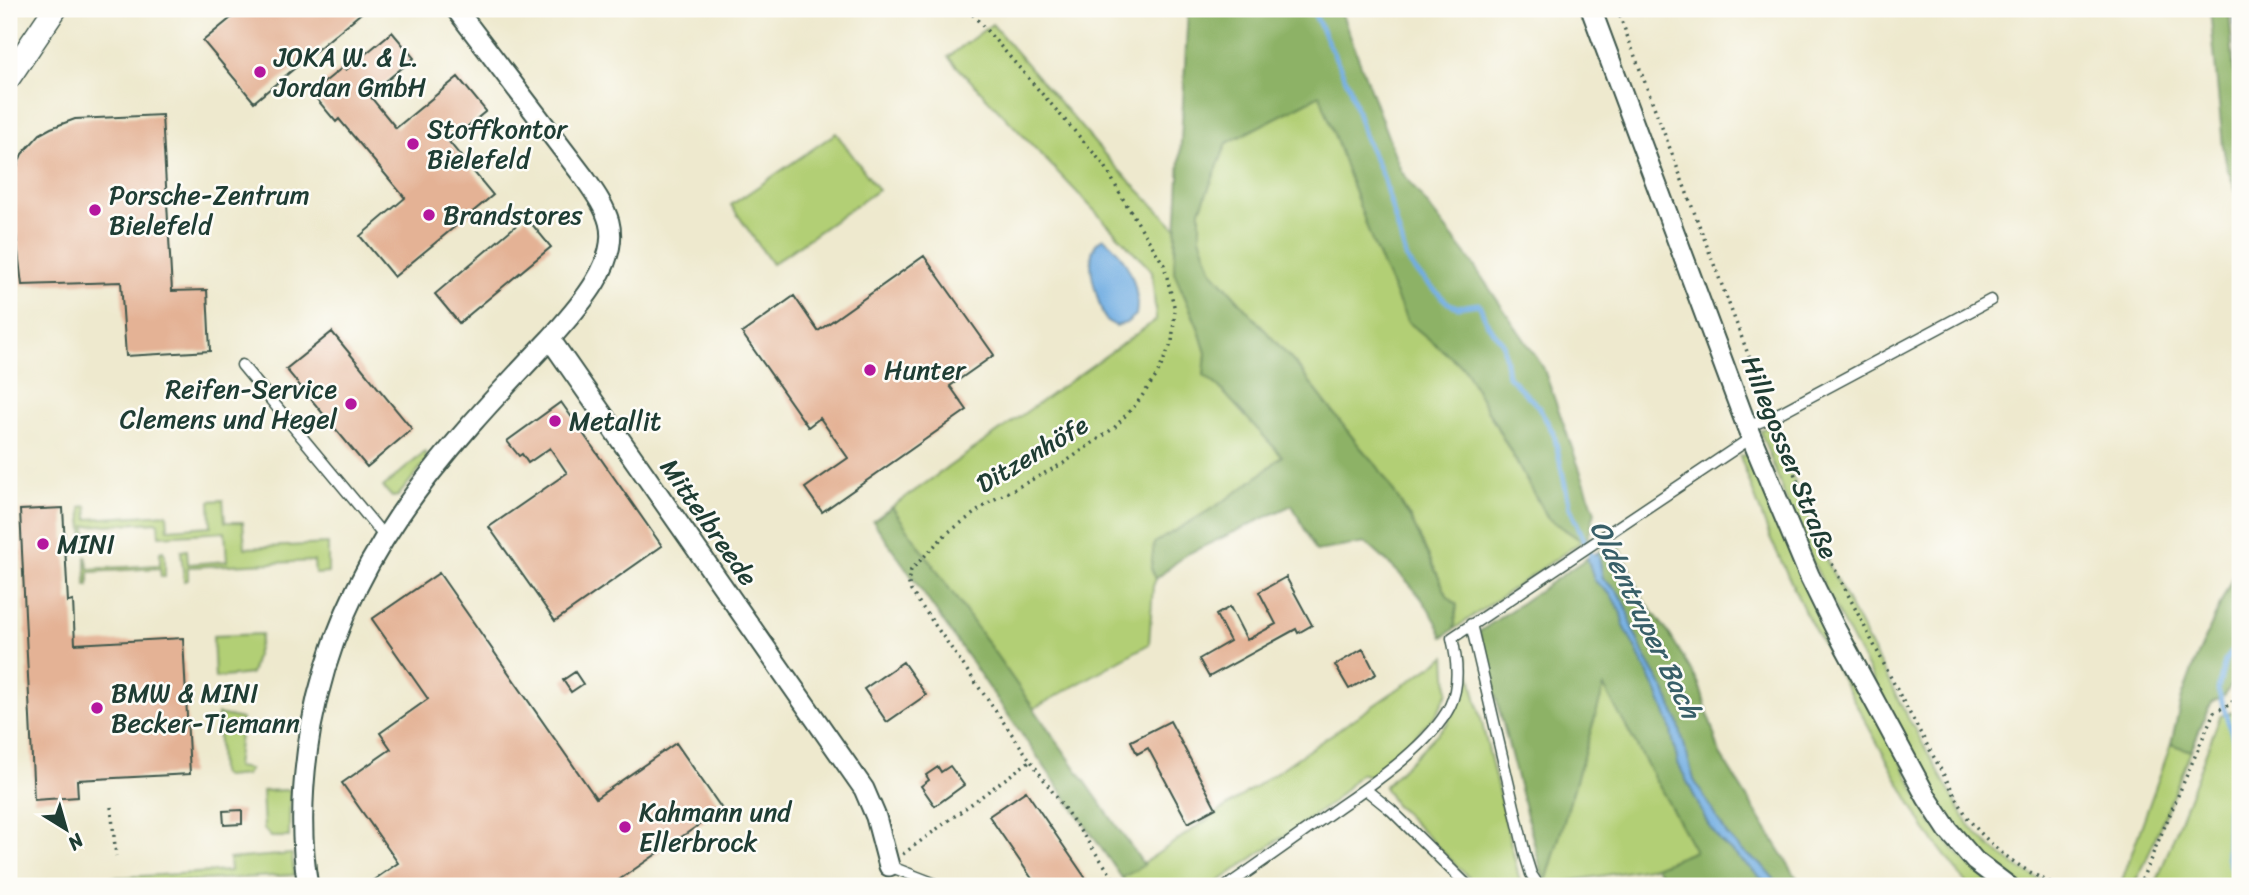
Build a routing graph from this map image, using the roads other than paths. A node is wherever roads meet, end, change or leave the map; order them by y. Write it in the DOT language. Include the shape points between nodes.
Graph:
graph roads {
  1 [pos="55,9"];
  2 [pos="456,9"];
  3 [pos="1591,9"];
  4 [pos="9,77"];
  5 [pos="1991,300"];
  6 [pos="550,339"];
  7 [pos="242,365"];
  8 [pos="1749,432"];
  9 [pos="384,536"];
  10 [pos="1472,624"];
  11 [pos="1365,789"];
  12 [pos="889,866"];
  13 [pos="308,886"];
  14 [pos="935,886"];
  15 [pos="1227,886"];
  16 [pos="1468,886"];
  17 [pos="1539,886"];
  18 [pos="2008,886"];
  1 -- 4 [label="street"];
  2 -- 6 [label="street" via="591,188 610,224 610,247 598,277"];
  3 -- 8 [label="street, Hillegosser Straße"];
  5 -- 8 [label="lane"];
  6 -- 9 [label="street" via="433,469"];
  6 -- 12 [label="street, Mittelbreede" via="864,789"];
  7 -- 9 [label="lane"];
  8 -- 10 [label="lane"];
  8 -- 18 [label="street, Hillegosser Straße" via="1809,575 1927,798 1975,861"];
  9 -- 13 [label="street" via="344,612 317,693 302,818"];
  10 -- 11 [label="lane" via="1452,638 1456,689 1442,720"];
  10 -- 17 [label="lane" via="1526,858"];
  11 -- 15 [label="lane"];
  11 -- 16 [label="lane"];
  12 -- 14 [label="lane"];
}
